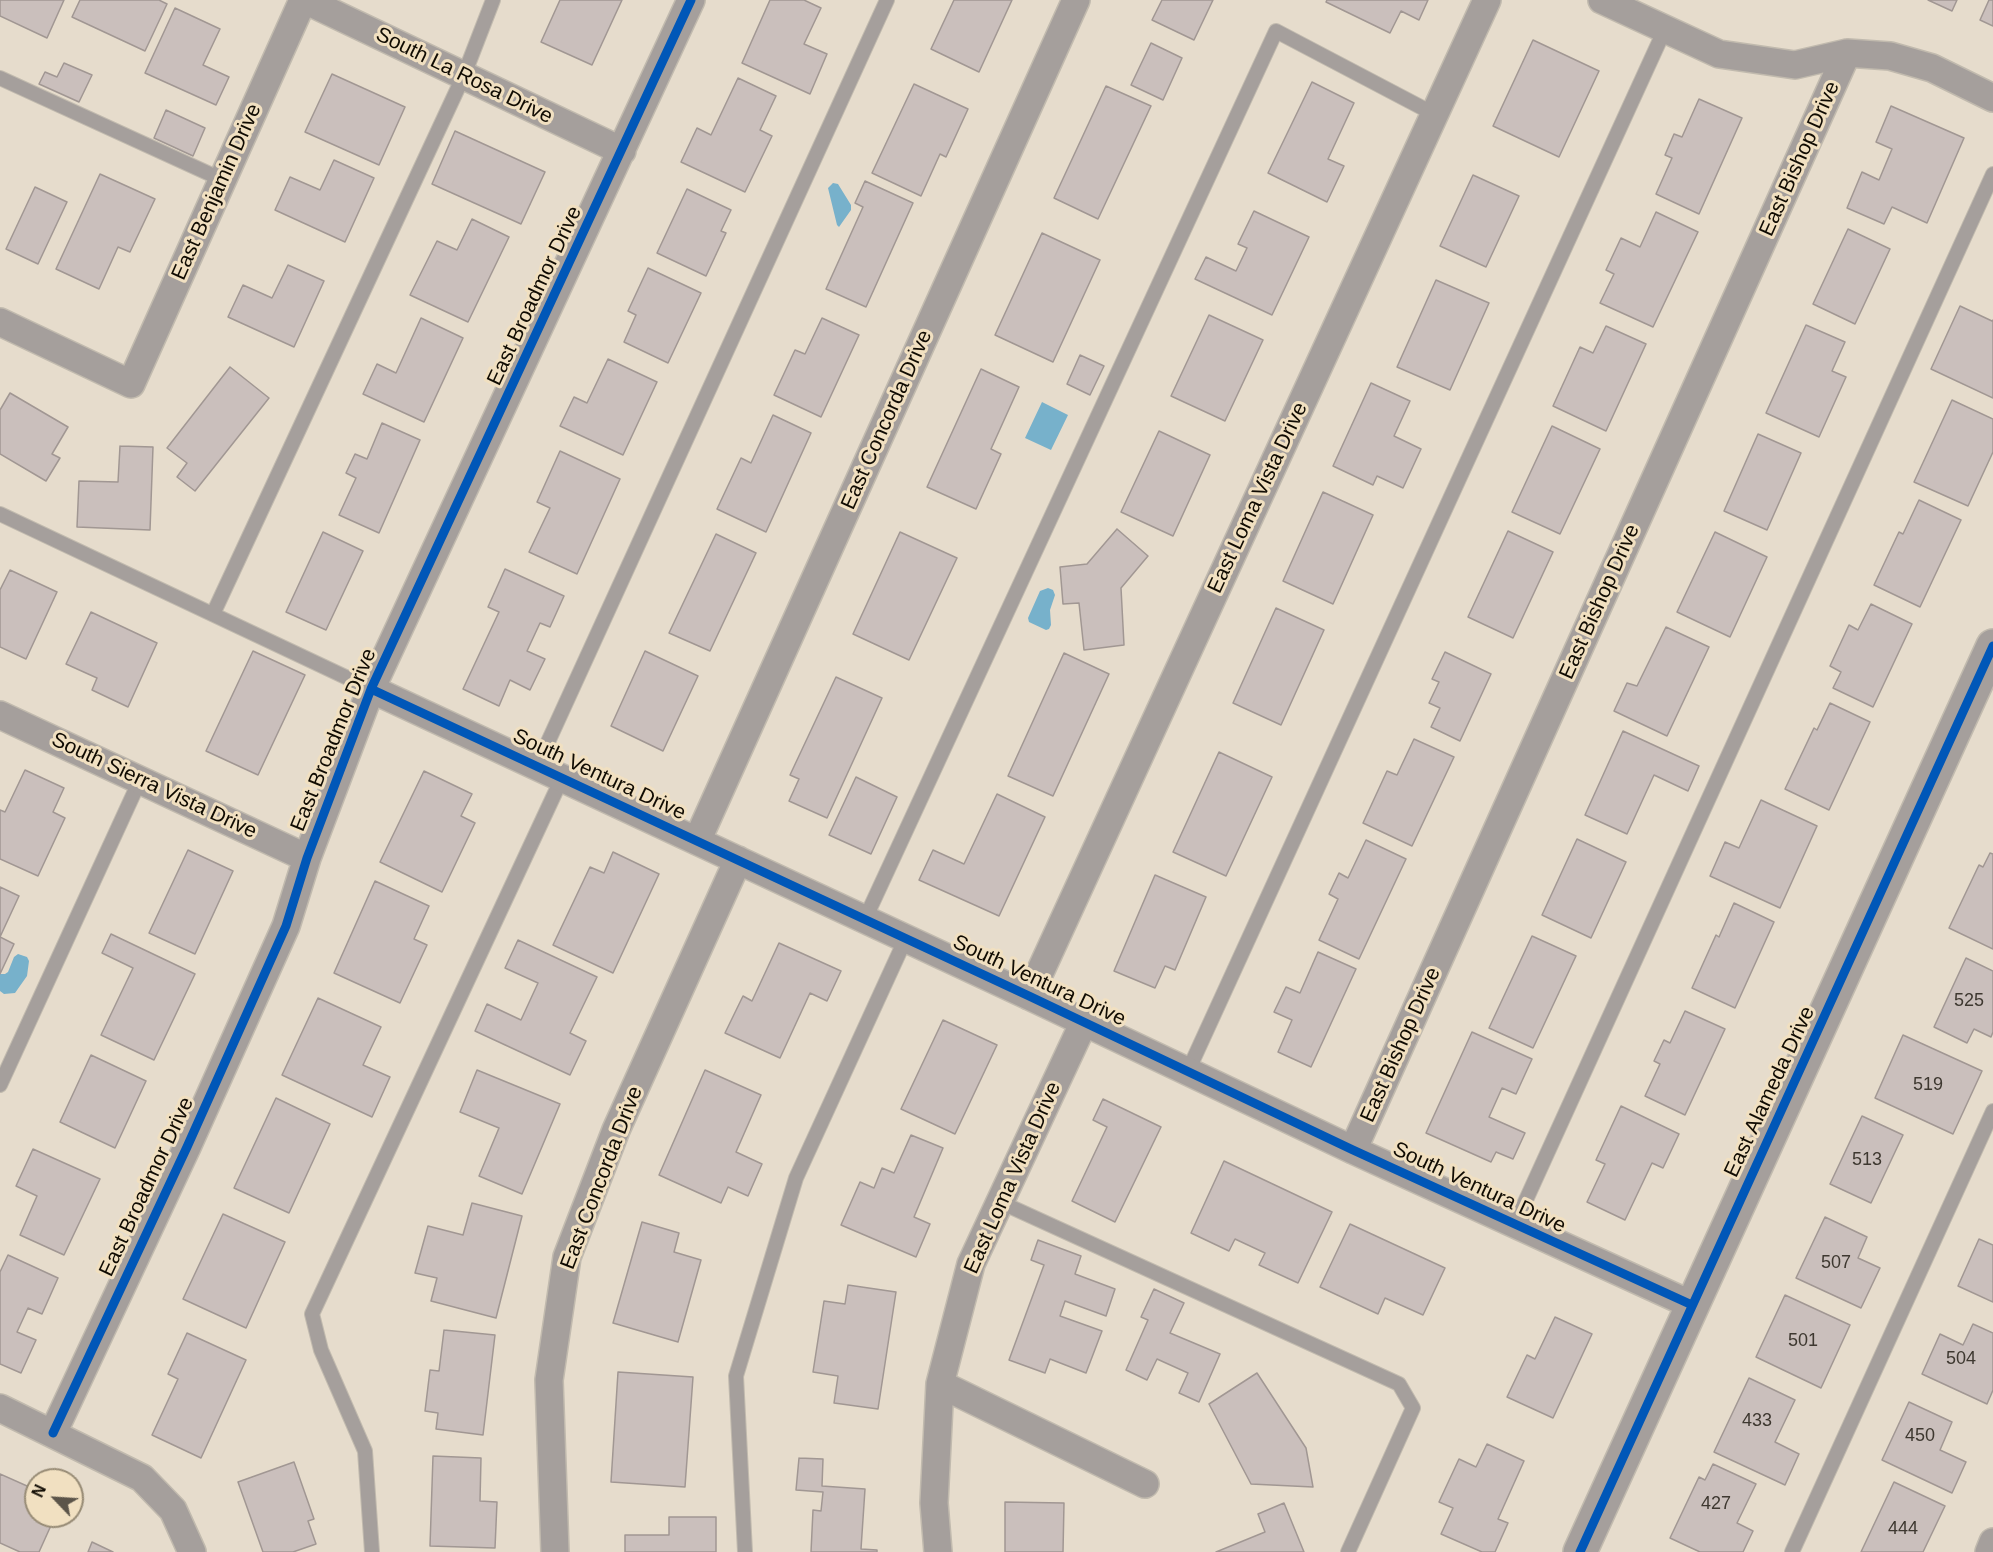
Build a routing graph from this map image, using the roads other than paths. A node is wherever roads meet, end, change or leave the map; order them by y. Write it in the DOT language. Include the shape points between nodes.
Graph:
graph roads {
  1 [pos="304,0"];
  2 [pos="493,0"];
  3 [pos="691,0"];
  4 [pos="887,0"];
  5 [pos="1076,0"];
  6 [pos="1486,0"];
  7 [pos="1602,0"];
  8 [pos="1665,29"];
  9 [pos="1847,54"];
  10 [pos="464,75"];
  11 [pos="0,78"];
  12 [pos="1993,98"];
  13 [pos="1434,114"];
  14 [pos="622,151"];
  15 [pos="1993,174"];
  16 [pos="223,180"];
  17 [pos="0,322"];
  18 [pos="0,514"];
  19 [pos="213,614"];
  20 [pos="1993,646"];
  21 [pos="371,689"];
  22 [pos="0,715"];
  23 [pos="537,766"];
  24 [pos="562,778"];
  25 [pos="140,780"];
  26 [pos="697,841"];
  27 [pos="307,858"];
  28 [pos="738,860"];
  29 [pos="865,919"];
  30 [pos="906,938"];
  31 [pos="1029,996"];
  32 [pos="1084,1022"];
  33 [pos="1188,1071"];
  34 [pos="0,1085"];
  35 [pos="1993,1111"];
  36 [pos="1353,1150"];
  37 [pos="1000,1202"];
  38 [pos="1515,1224"];
  39 [pos="1692,1305"];
  40 [pos="940,1384"];
  41 [pos="0,1408"];
  42 [pos="53,1433"];
  43 [pos="1145,1484"];
  44 [pos="1993,1542"];
  45 [pos="192,1552"];
  46 [pos="372,1552"];
  47 [pos="555,1552"];
  48 [pos="745,1552"];
  49 [pos="938,1552"];
  50 [pos="1348,1552"];
  51 [pos="1580,1552"];
  52 [pos="1792,1552"];
  53 [pos="1989,1552"];
  1 -- 10 [label="street, South La Rosa Drive"];
  1 -- 16 [label="street, East Benjamin Drive"];
  2 -- 10 [label="lane"];
  3 -- 14 [label="street, East Broadmor Drive"];
  4 -- 23 [label="lane"];
  5 -- 26 [label="street, East Concorda Drive"];
  6 -- 13 [label="street, East Loma Vista Drive"];
  7 -- 8 [label="street"];
  8 -- 9 [label="street" via="1719,54 1796,65"];
  8 -- 33 [label="lane"];
  9 -- 12 [label="street" via="1890,56 1932,68"];
  9 -- 36 [label="street, East Bishop Drive"];
  10 -- 14 [label="street, South La Rosa Drive"];
  10 -- 19 [label="lane"];
  11 -- 16 [label="lane"];
  13 -- 29 [label="lane" via="1276,31"];
  13 -- 31 [label="street, East Loma Vista Drive"];
  14 -- 21 [label="street, East Broadmor Drive"];
  15 -- 38 [label="lane"];
  16 -- 17 [label="street, East Benjamin Drive" via="131,384"];
  18 -- 19 [label="lane"];
  19 -- 21 [label="lane"];
  20 -- 39 [label="street, East Alameda Drive"];
  21 -- 23 [label="street, South Ventura Drive"];
  21 -- 27 [label="street, East Broadmor Drive"];
  22 -- 25 [label="street, South Sierra Vista Drive"];
  23 -- 24 [label="street, South Ventura Drive"];
  24 -- 26 [label="street, South Ventura Drive"];
  24 -- 46 [label="lane" via="312,1314 321,1350 365,1450"];
  25 -- 27 [label="street, South Sierra Vista Drive"];
  25 -- 34 [label="lane"];
  26 -- 28 [label="street, South Ventura Drive"];
  27 -- 42 [label="street, East Broadmor Drive" via="286,926"];
  28 -- 29 [label="street, South Ventura Drive"];
  28 -- 47 [label="street, East Concorda Drive" via="616,1130 567,1257 549,1380"];
  29 -- 30 [label="street, South Ventura Drive"];
  30 -- 31 [label="street, South Ventura Drive"];
  30 -- 48 [label="lane" via="796,1178 736,1376"];
  31 -- 32 [label="street, South Ventura Drive"];
  32 -- 33 [label="street, South Ventura Drive"];
  32 -- 37 [label="street, East Loma Vista Drive"];
  33 -- 36 [label="street, South Ventura Drive"];
  35 -- 52 [label="lane"];
  36 -- 38 [label="street, South Ventura Drive"];
  37 -- 40 [label="street, East Loma Vista Drive" via="971,1264"];
  37 -- 50 [label="lane" via="1400,1384 1413,1408"];
  38 -- 39 [label="street, South Ventura Drive"];
  39 -- 51 [label="street, East Alameda Drive"];
  40 -- 43 [label="street"];
  40 -- 49 [label="street, East Loma Vista Drive" via="934,1503"];
  41 -- 42 [label="street"];
  42 -- 45 [label="street" via="142,1478 173,1510"];
  44 -- 53 [label="street"];
}
